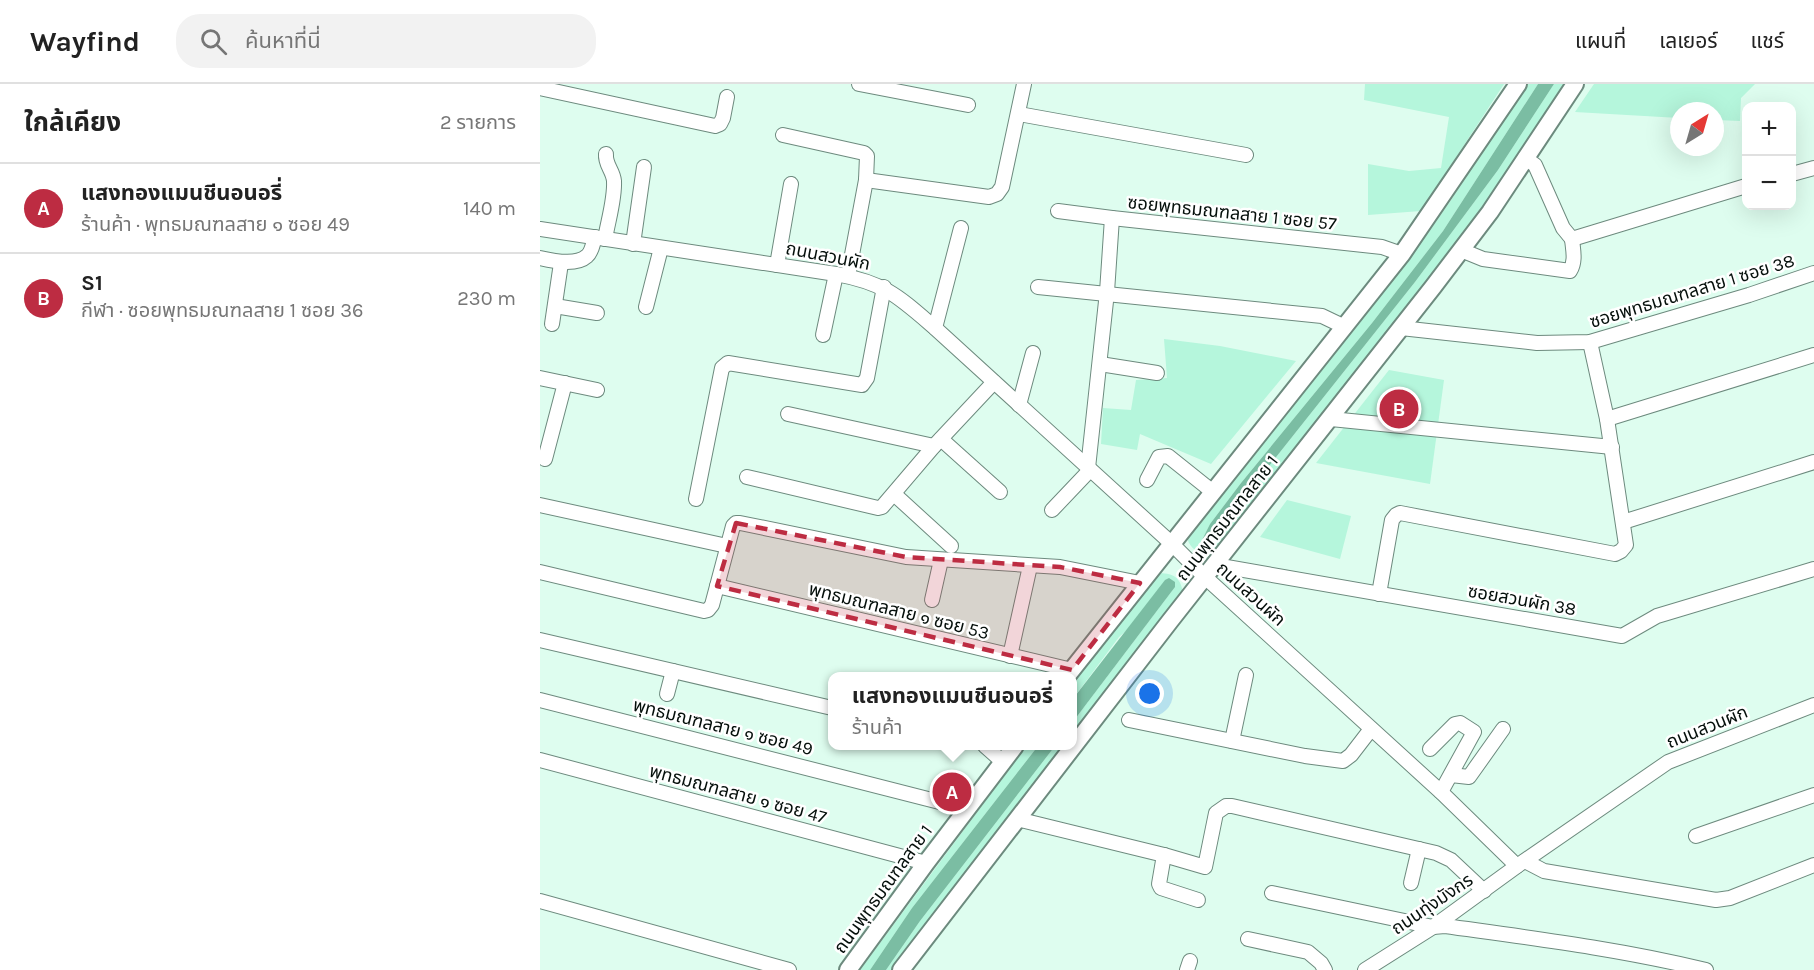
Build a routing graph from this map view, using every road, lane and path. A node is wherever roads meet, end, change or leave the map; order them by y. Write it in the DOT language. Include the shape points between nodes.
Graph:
graph roads {
  1 [pos="1024,84"];
  2 [pos="1518,84"];
  3 [pos="1575,84"];
  4 [pos="869,85"];
  5 [pos="540,88"];
  6 [pos="937,91"];
  7 [pos="727,97"];
  8 [pos="968,105"];
  9 [pos="1018,114"];
  10 [pos="783,135"];
  11 [pos="606,153"];
  12 [pos="1246,155"];
  13 [pos="1525,158"];
  14 [pos="644,166"];
  15 [pos="1814,168"];
  16 [pos="1796,173"];
  17 [pos="866,180"];
  18 [pos="791,184"];
  19 [pos="1742,187"];
  20 [pos="1058,211"];
  21 [pos="1112,218"];
  22 [pos="961,228"];
  23 [pos="540,230"];
  24 [pos="600,238"];
  25 [pos="1572,239"];
  26 [pos="633,244"];
  27 [pos="661,248"];
  28 [pos="1461,250"];
  29 [pos="1402,254"];
  30 [pos="540,258"];
  31 [pos="561,263"];
  32 [pos="777,265"];
  33 [pos="1814,273"];
  34 [pos="842,275"];
  35 [pos="884,287"];
  36 [pos="1038,287"];
  37 [pos="1107,292"];
  38 [pos="555,306"];
  39 [pos="646,307"];
  40 [pos="597,313"];
  41 [pos="552,324"];
  42 [pos="1345,327"];
  43 [pos="935,328"];
  44 [pos="1401,328"];
  45 [pos="823,335"];
  46 [pos="1590,342"];
  47 [pos="1033,353"];
  48 [pos="1814,355"];
  49 [pos="1100,364"];
  50 [pos="1157,373"];
  51 [pos="540,378"];
  52 [pos="994,382"];
  53 [pos="564,383"];
  54 [pos="597,390"];
  55 [pos="1019,405"];
  56 [pos="788,414"];
  57 [pos="1607,418"];
  58 [pos="1330,419"];
  59 [pos="938,442"];
  60 [pos="1611,447"];
  61 [pos="545,459"];
  62 [pos="1814,462"];
  63 [pos="1089,469"];
  64 [pos="747,477"];
  65 [pos="1147,480"];
  66 [pos="1000,492"];
  67 [pos="1213,492"];
  68 [pos="894,494"];
  69 [pos="696,499"];
  70 [pos="540,505"];
  71 [pos="1052,510"];
  72 [pos="1623,522"];
  73 [pos="727,546"];
  74 [pos="951,546"];
  75 [pos="1174,546"];
  76 [pos="941,560"];
  77 [pos="1029,566"];
  78 [pos="1814,569"];
  79 [pos="1206,571"];
  80 [pos="540,572"];
  81 [pos="1140,583"];
  82 [pos="717,586"];
  83 [pos="1379,594"];
  84 [pos="932,600"];
  85 [pos="540,640"];
  86 [pos="1010,656"];
  87 [pos="673,671"];
  88 [pos="1066,672"];
  89 [pos="1070,672"];
  90 [pos="1246,675"];
  91 [pos="667,694"];
  92 [pos="540,700"];
  93 [pos="1814,705"];
  94 [pos="828,707"];
  95 [pos="1129,720"];
  96 [pos="1371,729"];
  97 [pos="1503,729"];
  98 [pos="1077,740"];
  99 [pos="1232,741"];
  100 [pos="1430,748"];
  101 [pos="990,750"];
  102 [pos="1012,750"];
  103 [pos="1070,750"];
  104 [pos="540,760"];
  105 [pos="1003,762"];
  106 [pos="1451,775"];
  107 [pos="1441,792"];
  108 [pos="1814,795"];
  109 [pos="967,809"];
  110 [pos="1017,819"];
  111 [pos="1696,836"];
  112 [pos="1419,849"];
  113 [pos="1164,855"];
  114 [pos="926,863"];
  115 [pos="1521,863"];
  116 [pos="1814,866"];
  117 [pos="1411,883"];
  118 [pos="1484,891"];
  119 [pos="1272,893"];
  120 [pos="1198,900"];
  121 [pos="540,901"];
  122 [pos="1433,927"];
  123 [pos="1248,939"];
  124 [pos="789,970"];
  125 [pos="848,970"];
  126 [pos="901,970"];
  127 [pos="1325,970"];
  128 [pos="1370,970"];
  129 [pos="1706,970"];
  1 -- 9 [label="street"];
  2 -- 29 [label="main road, ถนนพุทธมณฑลสาย 1"];
  3 -- 13 [label="main road, ถนนพุทธมณฑลสาย 1"];
  4 -- 6 [label="street"];
  5 -- 7 [label="street" via="715,126 723,118"];
  6 -- 8 [label="street"];
  9 -- 12 [label="street"];
  9 -- 17 [label="street" via="1002,188 997,194"];
  10 -- 17 [label="street" via="864,153 868,161"];
  11 -- 24 [label="street" via="614,183"];
  13 -- 25 [label="street" via="1535,165 1563,228"];
  13 -- 28 [label="main road, ถนนพุทธมณฑลสาย 1"];
  14 -- 26 [label="street"];
  15 -- 16 [label="street"];
  17 -- 34 [label="street"];
  18 -- 32 [label="street"];
  19 -- 25 [label="street"];
  20 -- 21 [label="street, ซอยพุทธมณฑลสาย 1 ซอย 57"];
  21 -- 29 [label="street, ซอยพุทธมณฑลสาย 1 ซอย 57" via="1382,247"];
  21 -- 37 [label="street"];
  22 -- 43 [label="street"];
  23 -- 24 [label="street, ถนนสวนผัก"];
  24 -- 26 [label="street, ถนนสวนผัก"];
  24 -- 31 [label="street" via="586,257"];
  25 -- 28 [label="street" via="1574,256 1570,271 1483,259"];
  26 -- 27 [label="street, ถนนสวนผัก"];
  27 -- 32 [label="street, ถนนสวนผัก"];
  27 -- 39 [label="street"];
  28 -- 44 [label="main road, ถนนพุทธมณฑลสาย 1"];
  29 -- 42 [label="main road, ถนนพุทธมณฑลสาย 1"];
  30 -- 31 [label="street"];
  31 -- 38 [label="street"];
  32 -- 34 [label="street, ถนนสวนผัก"];
  33 -- 46 [label="street, ซอยพุทธมณฑลสาย 1 ซอย 38"];
  34 -- 35 [label="street, ถนนสวนผัก"];
  34 -- 45 [label="street"];
  35 -- 43 [label="street, ถนนสวนผัก"];
  35 -- 69 [label="street" via="867,378 862,385 724,364"];
  36 -- 37 [label="street"];
  37 -- 42 [label="street" via="1322,316"];
  37 -- 49 [label="street"];
  38 -- 40 [label="street"];
  38 -- 41 [label="street"];
  42 -- 67 [label="main road, ถนนพุทธมณฑลสาย 1"];
  43 -- 52 [label="street, ถนนสวนผัก"];
  44 -- 46 [label="street, ซอยพุทธมณฑลสาย 1 ซอย 38" via="1537,343"];
  44 -- 58 [label="main road, ถนนพุทธมณฑลสาย 1"];
  46 -- 57 [label="street"];
  47 -- 55 [label="street"];
  48 -- 57 [label="street"];
  49 -- 50 [label="street"];
  49 -- 63 [label="street"];
  51 -- 53 [label="street"];
  52 -- 55 [label="street, ถนนสวนผัก"];
  52 -- 59 [label="street"];
  53 -- 54 [label="street"];
  53 -- 61 [label="street"];
  55 -- 63 [label="street, ถนนสวนผัก"];
  56 -- 59 [label="street"];
  57 -- 60 [label="street"];
  58 -- 60 [label="street"];
  58 -- 79 [label="main road, ถนนพุทธมณฑลสาย 1"];
  59 -- 66 [label="street"];
  59 -- 68 [label="street"];
  60 -- 72 [label="street"];
  62 -- 72 [label="street"];
  63 -- 71 [label="street"];
  63 -- 75 [label="street, ถนนสวนผัก"];
  64 -- 68 [label="street" via="878,508"];
  65 -- 67 [label="street" via="1159,457 1167,456"];
  67 -- 75 [label="main road, ถนนพุทธมณฑลสาย 1"];
  68 -- 74 [label="street"];
  70 -- 73 [label="street"];
  72 -- 83 [label="street" via="1626,545 1615,554 1400,513 1392,520"];
  73 -- 76 [label="street" via="733,526 741,523"];
  73 -- 82 [label="street"];
  75 -- 79 [label="street, ถนนสวนผัก"];
  75 -- 81 [label="main road, ถนนพุทธมณฑลสาย 1"];
  76 -- 77 [label="street"];
  76 -- 84 [label="street"];
  77 -- 81 [label="street" via="1060,567"];
  77 -- 86 [label="street"];
  78 -- 83 [label="street, ซอยสวนผัก 38" via="1657,616 1622,636"];
  79 -- 83 [label="street, ซอยสวนผัก 38"];
  79 -- 96 [label="street, ถนนสวนผัก"];
  79 -- 98 [label="main road, ถนนพุทธมณฑลสาย 1"];
  80 -- 82 [label="street" via="704,611 712,605"];
  81 -- 89 [label="main road, ถนนพุทธมณฑลสาย 1"];
  82 -- 86 [label="street, พุทธมณฑลสาย ๑ ซอย 53"];
  85 -- 87 [label="street"];
  86 -- 88 [label="street, พุทธมณฑลสาย ๑ ซอย 53"];
  87 -- 91 [label="street"];
  87 -- 94 [label="street"];
  90 -- 99 [label="street"];
  92 -- 109 [label="street, พุทธมณฑลสาย ๑ ซอย 49"];
  93 -- 115 [label="street, ถนนสวนผัก" via="1668,762"];
  95 -- 99 [label="street"];
  96 -- 99 [label="street" via="1343,761"];
  96 -- 107 [label="street, ถนนสวนผัก"];
  97 -- 106 [label="street" via="1469,777"];
  100 -- 106 [label="street" via="1455,724 1473,729 1474,735"];
  101 -- 105 [label="street"];
  102 -- 105 [label="main road, ถนนพุทธมณฑลสาย 1"];
  103 -- 110 [label="main road, ถนนพุทธมณฑลสาย 1"];
  104 -- 114 [label="street, พุทธมณฑลสาย ๑ ซอย 47"];
  105 -- 109 [label="main road, ถนนพุทธมณฑลสาย 1"];
  106 -- 107 [label="street"];
  107 -- 115 [label="street, ถนนสวนผัก"];
  108 -- 111 [label="street"];
  109 -- 114 [label="main road, ถนนพุทธมณฑลสาย 1"];
  110 -- 113 [label="street"];
  110 -- 126 [label="main road, ถนนพุทธมณฑลสาย 1"];
  112 -- 113 [label="street" via="1226,806 1216,813 1204,867"];
  112 -- 117 [label="street"];
  112 -- 118 [label="street" via="1445,856"];
  113 -- 120 [label="street" via="1161,888"];
  114 -- 125 [label="main road, ถนนพุทธมณฑลสาย 1"];
  115 -- 116 [label="street" via="1544,871 1716,900"];
  115 -- 118 [label="street, ถนนทุ่งมังกร"];
  118 -- 122 [label="street, ถนนทุ่งมังกร"];
  119 -- 122 [label="street"];
  121 -- 124 [label="street"];
  122 -- 128 [label="street, ถนนทุ่งมังกร"];
  122 -- 129 [label="street" via="1586,946"];
  123 -- 127 [label="street" via="1308,952"];
}
